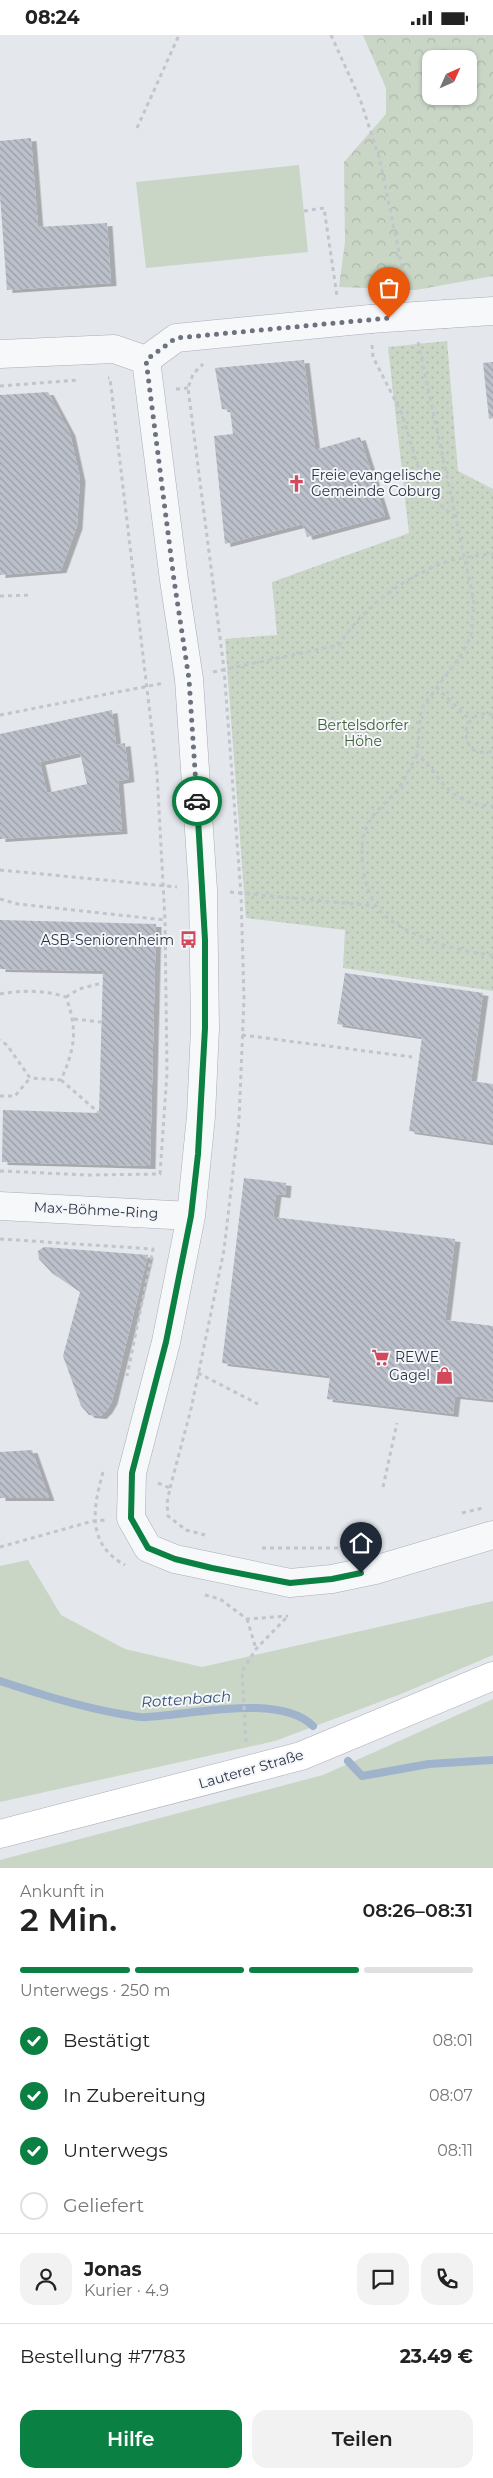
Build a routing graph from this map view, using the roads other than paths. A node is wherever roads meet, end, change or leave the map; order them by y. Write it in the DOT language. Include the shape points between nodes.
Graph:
graph roads {
  1 [pos="493,311"];
  2 [pos="0,354"];
  3 [pos="146,360"];
  4 [pos="0,1206"];
  5 [pos="191,1216"];
  6 [pos="493,1535"];
  7 [pos="493,1676"];
  8 [pos="0,1834"];
  1 -- 3 [label="street, bridge" via="176,338"];
  2 -- 3 [label="street" via="114,349"];
  3 -- 5 [label="street" via="189,679 204,890 205,1028"];
  4 -- 5 [label="street, Max-Böhme-Ring"];
  5 -- 6 [label="street" via="166,1342 132,1473 131,1518 148,1548 175,1559 290,1583 375,1570"];
  7 -- 8 [label="street, Lauterer Straße" via="300,1756"];
}
